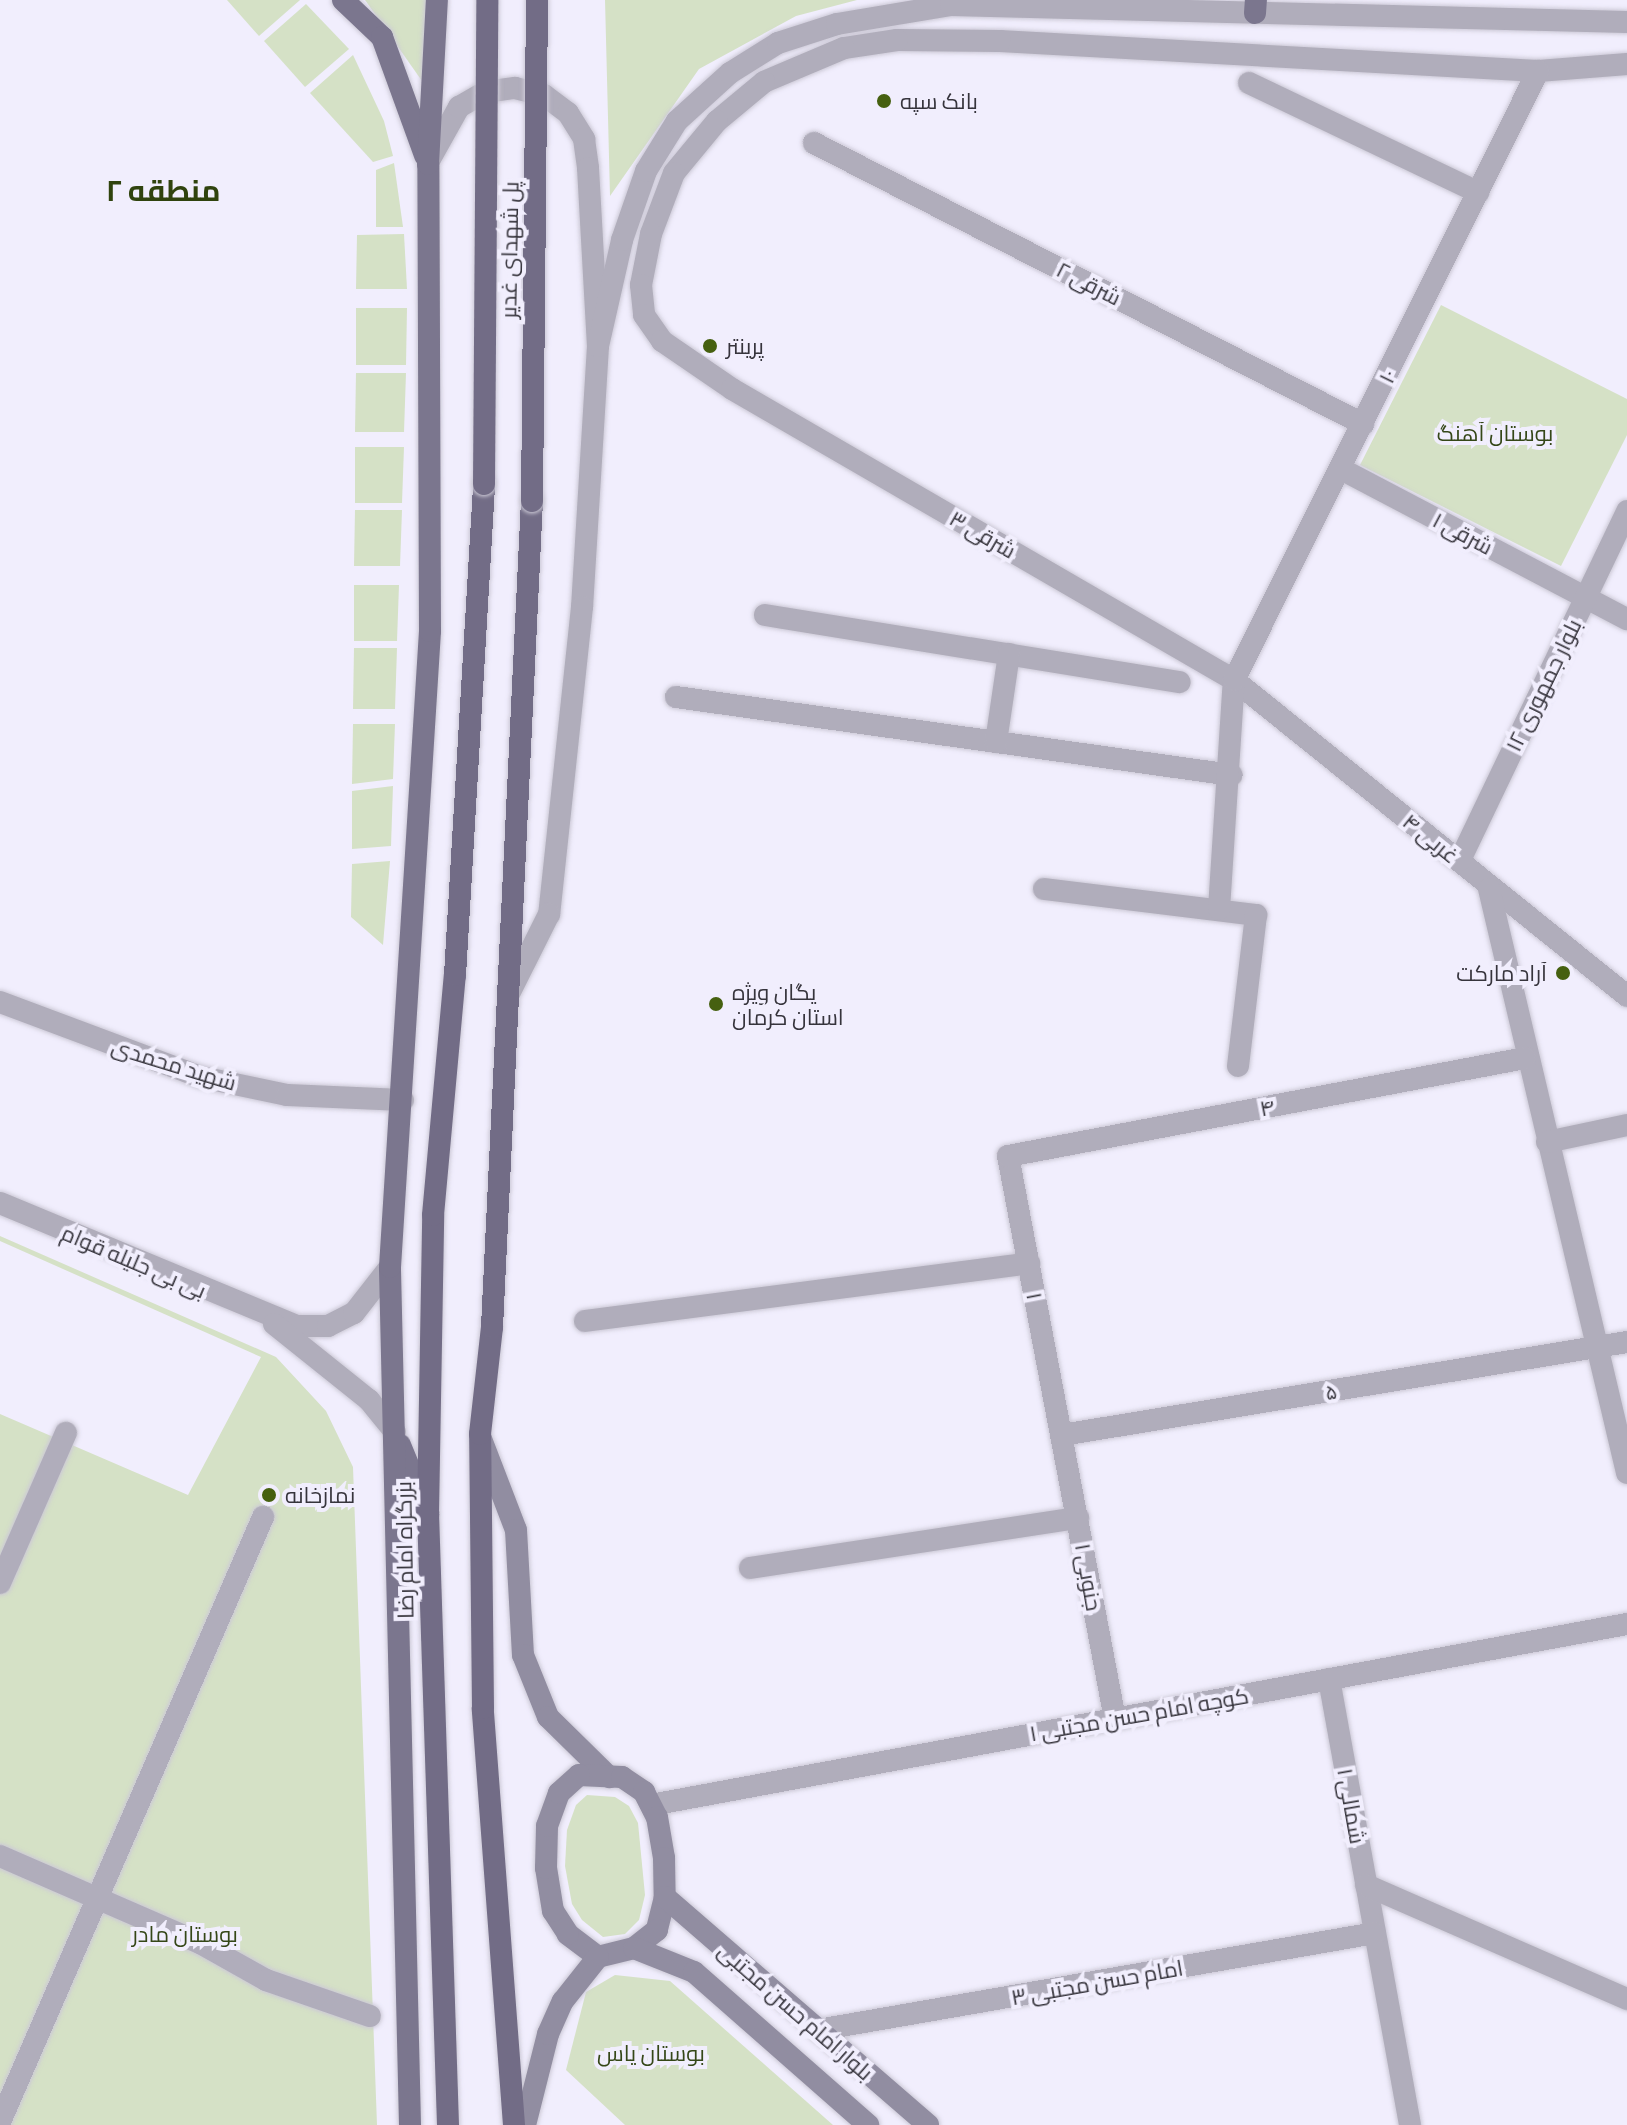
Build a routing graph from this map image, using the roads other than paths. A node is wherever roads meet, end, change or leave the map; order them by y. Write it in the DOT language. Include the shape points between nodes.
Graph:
graph roads {
  1 [pos="343,0"];
  2 [pos="437,0"];
  3 [pos="487,0"];
  4 [pos="537,0"];
  5 [pos="1256,6"];
  6 [pos="1627,22"];
  7 [pos="1627,64"];
  8 [pos="1538,71"];
  9 [pos="1249,83"];
  10 [pos="814,143"];
  11 [pos="428,164"];
  12 [pos="1478,192"];
  13 [pos="598,346"];
  14 [pos="1363,424"];
  15 [pos="1341,469"];
  16 [pos="1627,511"];
  17 [pos="1585,598"];
  18 [pos="765,615"];
  19 [pos="1627,619"];
  20 [pos="1009,654"];
  21 [pos="1234,680"];
  22 [pos="1180,682"];
  23 [pos="676,697"];
  24 [pos="996,742"];
  25 [pos="1232,775"];
  26 [pos="1460,860"];
  27 [pos="1044,889"];
  28 [pos="1489,889"];
  29 [pos="1219,909"];
  30 [pos="455,975"];
  31 [pos="510,992"];
  32 [pos="1627,996"];
  33 [pos="0,1002"];
  34 [pos="1525,1058"];
  35 [pos="1238,1066"];
  36 [pos="403,1100"];
  37 [pos="1627,1125"];
  38 [pos="1547,1142"];
  39 [pos="1008,1156"];
  40 [pos="0,1203"];
  41 [pos="1029,1263"];
  42 [pos="390,1267"];
  43 [pos="267,1318"];
  44 [pos="585,1321"];
  45 [pos="1627,1342"];
  46 [pos="1601,1347"];
  47 [pos="395,1432"];
  48 [pos="66,1433"];
  49 [pos="480,1434"];
  50 [pos="1062,1435"];
  51 [pos="1627,1473"];
  52 [pos="428,1514"];
  53 [pos="263,1517"];
  54 [pos="1078,1518"];
  55 [pos="750,1568"];
  56 [pos="0,1583"];
  57 [pos="1627,1624"];
  58 [pos="1329,1679"];
  59 [pos="1115,1719"];
  60 [pos="609,1777"];
  61 [pos="651,1805"];
  62 [pos="0,1856"];
  63 [pos="1366,1885"];
  64 [pos="95,1897"];
  65 [pos="665,1897"];
  66 [pos="1375,1933"];
  67 [pos="716,1942"];
  68 [pos="634,1948"];
  69 [pos="598,1957"];
  70 [pos="694,1972"];
  71 [pos="1627,1999"];
  72 [pos="370,2016"];
  73 [pos="818,2030"];
  74 [pos="0,2122"];
  75 [pos="410,2125"];
  76 [pos="448,2125"];
  77 [pos="514,2125"];
  78 [pos="525,2125"];
  79 [pos="868,2125"];
  80 [pos="928,2125"];
  81 [pos="1410,2125"];
  1 -- 11 [label="main road" via="382,37"];
  2 -- 11 [label="main road"];
  3 -- 30 [label="highway, پل شهدای غدیر, bridge" via="484,484"];
  4 -- 31 [label="highway, پل شهدای غدیر, bridge" via="532,501"];
  5 -- 6 [label="street"];
  5 -- 13 [label="street" via="951,5 837,24 778,43 730,73 677,121 646,171 622,240"];
  7 -- 8 [label="street, ۳ شرقی"];
  8 -- 12 [label="street, ۱۰"];
  8 -- 21 [label="street, ۳ شرقی" via="897,40 844,48 764,82 717,121 674,173 651,234 641,285 644,315 662,341 732,389"];
  9 -- 12 [label="street"];
  10 -- 14 [label="street, ۲ شرقی"];
  11 -- 13 [label="street" via="459,107 485,92 529,91 568,113 584,139 588,168"];
  11 -- 36 [label="main road" via="430,631"];
  12 -- 14 [label="street, ۱۰"];
  13 -- 31 [label="street" via="582,607 549,914"];
  14 -- 15 [label="street, ۱۰"];
  15 -- 17 [label="street, شرقی ۱"];
  15 -- 21 [label="street, ۱۰"];
  16 -- 17 [label="street, بلوار جمهوری ۱۲"];
  17 -- 19 [label="street, شرقی ۱"];
  17 -- 26 [label="street, بلوار جمهوری ۱۲"];
  18 -- 20 [label="street"];
  20 -- 22 [label="street"];
  20 -- 24 [label="street"];
  21 -- 25 [label="street"];
  21 -- 26 [label="street, ۴ غربی"];
  23 -- 24 [label="street"];
  24 -- 25 [label="street"];
  25 -- 29 [label="street"];
  26 -- 28 [label="street, ۴ غربی"];
  27 -- 29 [label="street"];
  28 -- 32 [label="street, ۴ غربی"];
  28 -- 34 [label="street"];
  29 -- 35 [label="street" via="1256,915"];
  30 -- 52 [label="highway, بزرگراه امام رضا" via="433,1215"];
  31 -- 49 [label="highway" via="492,1327"];
  33 -- 36 [label="street, شهید محمدی" via="201,1077 287,1095"];
  34 -- 38 [label="street"];
  34 -- 39 [label="street, ۴"];
  36 -- 42 [label="main road"];
  37 -- 38 [label="street"];
  38 -- 46 [label="street"];
  39 -- 41 [label="street, ۱‍"];
  40 -- 43 [label="street, بی بی جلیله قوام"];
  41 -- 44 [label="street"];
  41 -- 50 [label="street, ۱‍"];
  42 -- 43 [label="street" via="354,1313 328,1326 297,1326"];
  42 -- 47 [label="main road"];
  43 -- 47 [label="street" via="369,1400"];
  45 -- 46 [label="street, ۵"];
  46 -- 50 [label="street, ۵"];
  46 -- 51 [label="street"];
  47 -- 52 [label="main road"];
  47 -- 75 [label="main road"];
  48 -- 56 [label="street"];
  49 -- 60 [label="main road" via="516,1530 523,1655 548,1717"];
  49 -- 77 [label="highway" via="483,1708"];
  50 -- 54 [label="street, ۱ جنوبی"];
  52 -- 76 [label="highway, بزرگراه امام رضا"];
  53 -- 64 [label="street"];
  54 -- 55 [label="street"];
  54 -- 59 [label="street, ۱ جنوبی"];
  57 -- 58 [label="street, کوچه امام حسن مجتبی ۱"];
  58 -- 59 [label="street, کوچه امام حسن مجتبی ۱"];
  58 -- 63 [label="street, ۱ شمالی"];
  59 -- 61 [label="street, کوچه امام حسن مجتبی ۱"];
  60 -- 61 [label="main road" via="622,1777 644,1792"];
  60 -- 69 [label="main road" via="579,1775 559,1793 547,1826 553,1911 568,1934"];
  61 -- 65 [label="main road" via="664,1858"];
  62 -- 64 [label="street"];
  63 -- 66 [label="street, ۱ شمالی"];
  63 -- 71 [label="street"];
  64 -- 72 [label="street" via="200,1943 266,1980"];
  64 -- 74 [label="street"];
  65 -- 67 [label="main road, بلوار امام حسن مجتبی"];
  65 -- 68 [label="main road" via="657,1930"];
  66 -- 73 [label="street, امام حسن مجتبی ۳"];
  66 -- 81 [label="street, ۱ شمالی"];
  67 -- 70 [label="main road" via="685,1927 670,1932 670,1952"];
  67 -- 73 [label="main road, بلوار امام حسن مجتبی"];
  68 -- 69 [label="main road"];
  68 -- 70 [label="main road, بلوار امام حسن مجتبی"];
  69 -- 78 [label="main road" via="563,2001 548,2034"];
  70 -- 79 [label="main road, بلوار امام حسن مجتبی"];
  73 -- 80 [label="main road, بلوار امام حسن مجتبی"];
}
